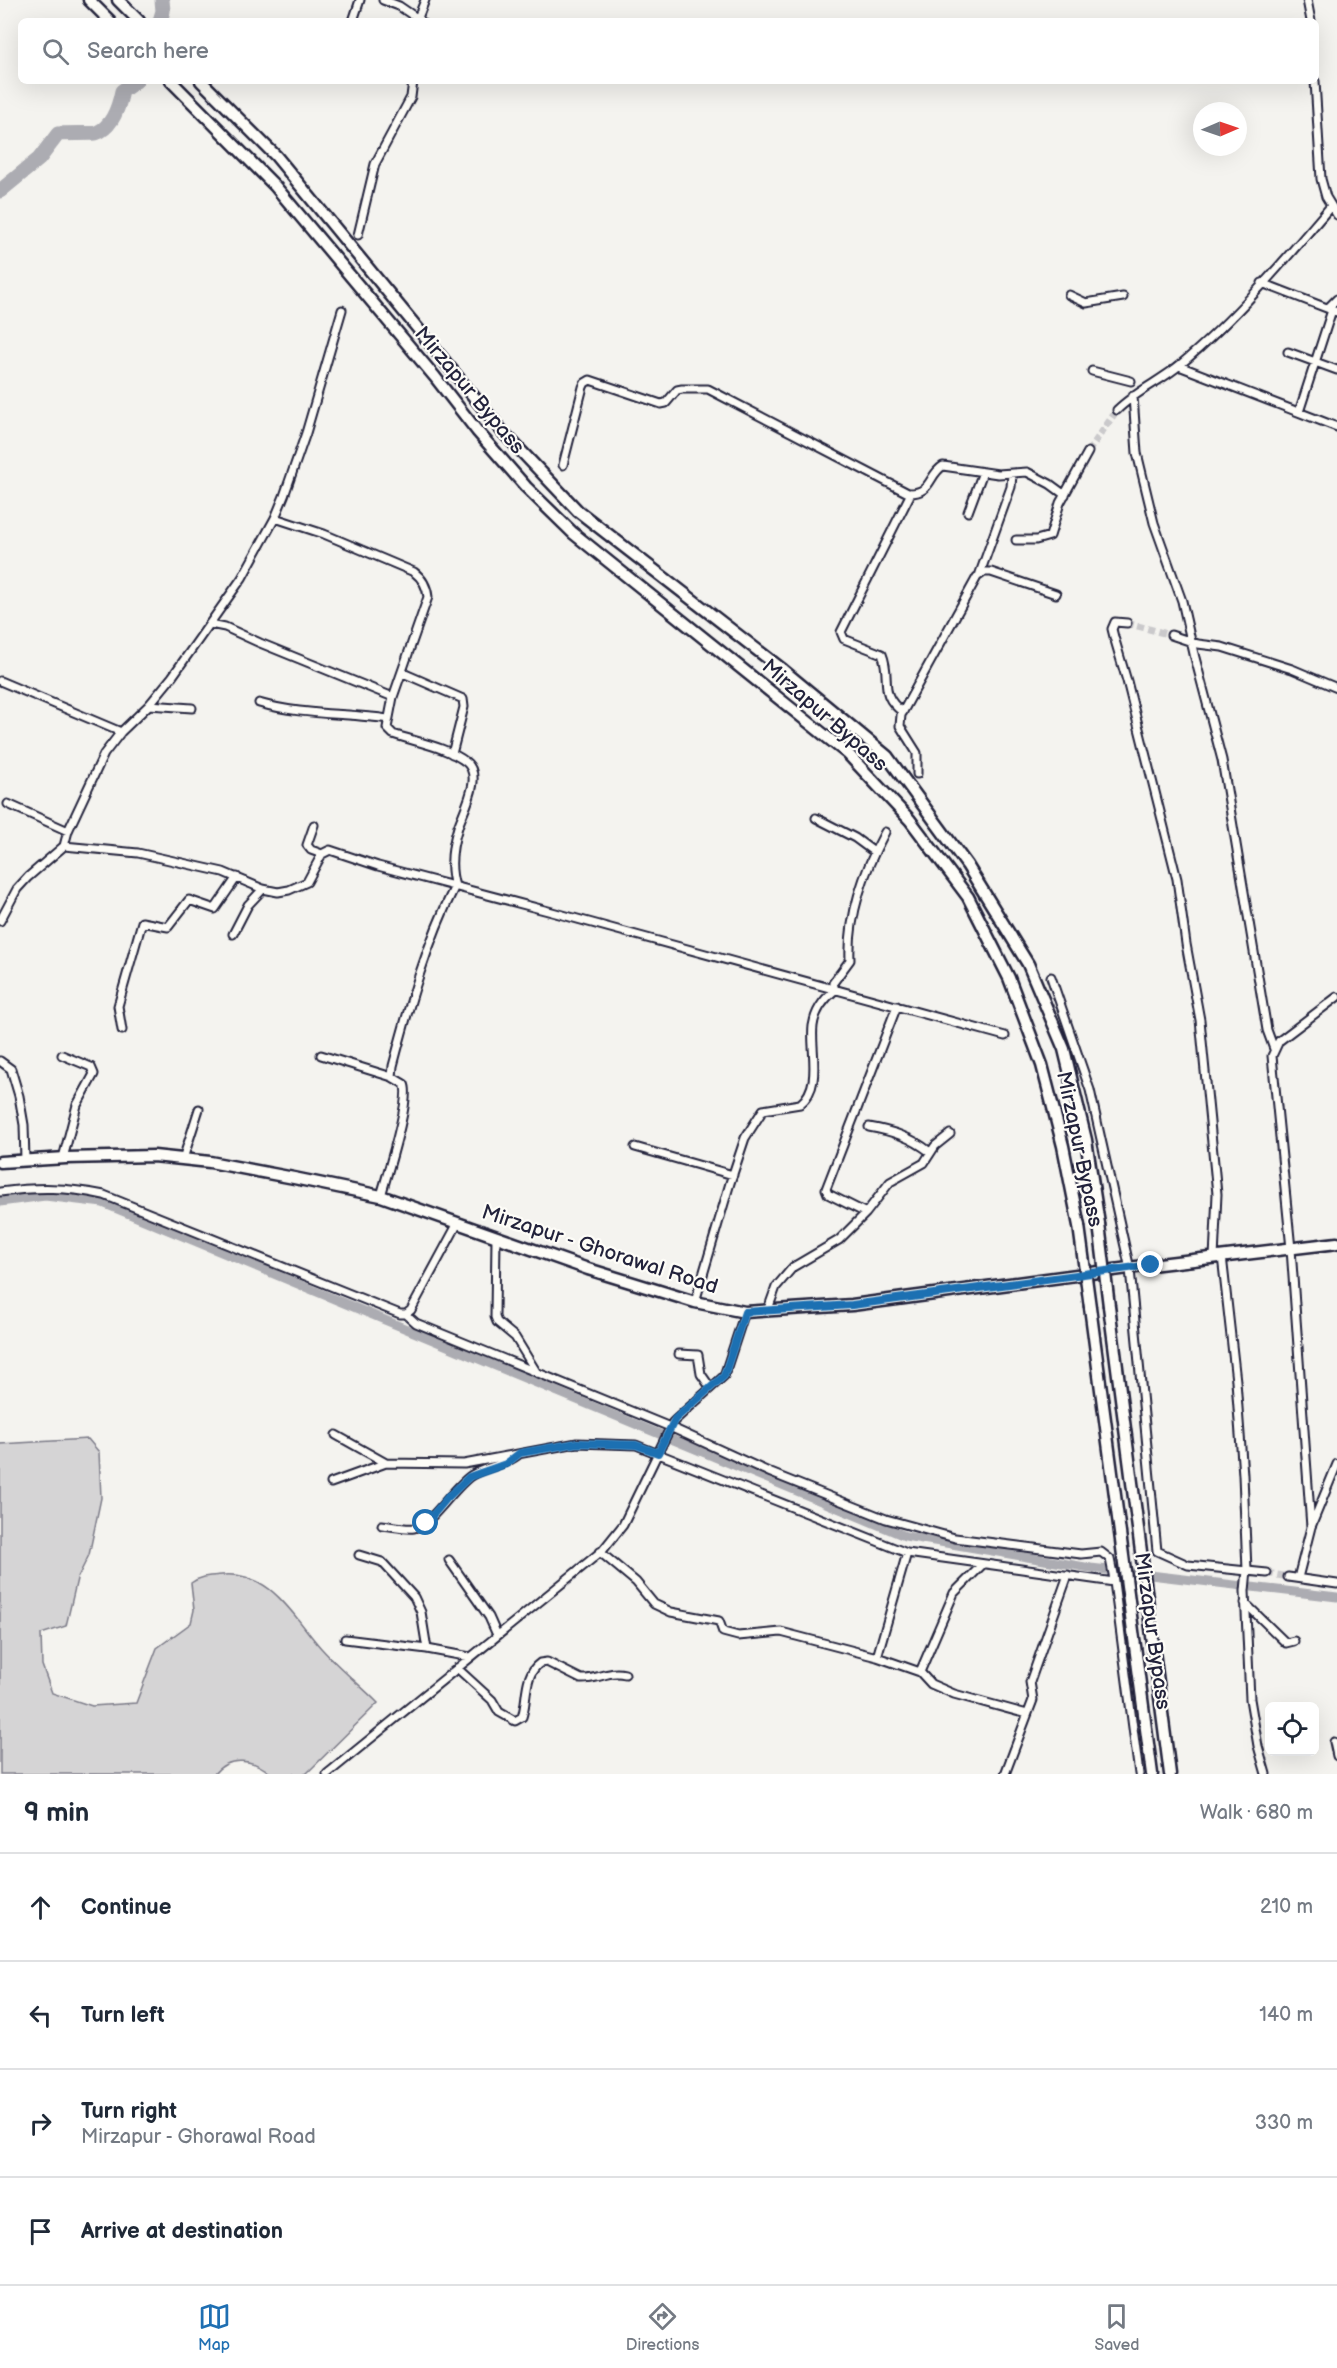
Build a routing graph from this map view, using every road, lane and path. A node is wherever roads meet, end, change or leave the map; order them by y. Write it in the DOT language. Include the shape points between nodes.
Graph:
graph roads {
  1 [pos="89,0"];
  2 [pos="118,0"];
  3 [pos="360,0"];
  4 [pos="383,0"];
  5 [pos="425,0"];
  6 [pos="1307,0"];
  7 [pos="107,18"];
  8 [pos="137,18"];
  9 [pos="354,18"];
  10 [pos="418,18"];
  11 [pos="420,18"];
  12 [pos="1310,18"];
  13 [pos="174,84"];
  14 [pos="204,84"];
  15 [pos="413,84"];
  16 [pos="1316,84"];
  17 [pos="1331,206"];
  18 [pos="1337,215"];
  19 [pos="358,235"];
  20 [pos="1262,283"];
  21 [pos="1069,295"];
  22 [pos="1123,297"];
  23 [pos="1337,299"];
  24 [pos="342,310"];
  25 [pos="1332,310"];
  26 [pos="1288,352"];
  27 [pos="1316,361"];
  28 [pos="1179,366"];
  29 [pos="1337,370"];
  30 [pos="1092,371"];
  31 [pos="1131,381"];
  32 [pos="1132,396"];
  33 [pos="1117,410"];
  34 [pos="1299,412"];
  35 [pos="1337,427"];
  36 [pos="1088,452"];
  37 [pos="563,465"];
  38 [pos="983,472"];
  39 [pos="1012,474"];
  40 [pos="911,493"];
  41 [pos="1065,495"];
  42 [pos="968,512"];
  43 [pos="275,518"];
  44 [pos="1016,540"];
  45 [pos="980,573"];
  46 [pos="1056,594"];
  47 [pos="1127,623"];
  48 [pos="210,624"];
  49 [pos="1171,635"];
  50 [pos="1191,641"];
  51 [pos="403,673"];
  52 [pos="0,681"];
  53 [pos="1337,688"];
  54 [pos="393,697"];
  55 [pos="259,703"];
  56 [pos="150,705"];
  57 [pos="192,708"];
  58 [pos="903,712"];
  59 [pos="388,719"];
  60 [pos="121,732"];
  61 [pos="452,754"];
  62 [pos="918,774"];
  63 [pos="8,804"];
  64 [pos="816,818"];
  65 [pos="314,825"];
  66 [pos="68,831"];
  67 [pos="885,832"];
  68 [pos="64,846"];
  69 [pos="874,852"];
  70 [pos="322,854"];
  71 [pos="237,877"];
  72 [pos="455,886"];
  73 [pos="263,889"];
  74 [pos="0,921"];
  75 [pos="233,934"];
  76 [pos="1051,978"];
  77 [pos="835,990"];
  78 [pos="1337,997"];
  79 [pos="897,1006"];
  80 [pos="122,1030"];
  81 [pos="1005,1036"];
  82 [pos="1274,1049"];
  83 [pos="62,1055"];
  84 [pos="321,1055"];
  85 [pos="0,1061"];
  86 [pos="392,1077"];
  87 [pos="199,1109"];
  88 [pos="869,1126"];
  89 [pos="950,1134"];
  90 [pos="635,1147"];
  91 [pos="930,1152"];
  92 [pos="63,1158"];
  93 [pos="183,1159"];
  94 [pos="25,1160"];
  95 [pos="0,1162"];
  96 [pos="733,1174"];
  97 [pos="0,1192"];
  98 [pos="381,1196"];
  99 [pos="866,1213"];
  100 [pos="458,1223"];
  101 [pos="496,1237"];
  102 [pos="1337,1243"];
  103 [pos="1291,1249"];
  104 [pos="1218,1257"];
  105 [pos="1130,1269"];
  106 [pos="695,1302"];
  107 [pos="745,1312"];
  108 [pos="767,1312"];
  109 [pos="406,1314"];
  110 [pos="679,1354"];
  111 [pos="537,1374"];
  112 [pos="710,1387"];
  113 [pos="669,1430"];
  114 [pos="336,1435"];
  115 [pos="520,1453"];
  116 [pos="658,1453"];
  117 [pos="386,1463"];
  118 [pos="1336,1469"];
  119 [pos="331,1483"];
  120 [pos="382,1525"];
  121 [pos="1311,1527"];
  122 [pos="600,1552"];
  123 [pos="907,1553"];
  124 [pos="359,1555"];
  125 [pos="449,1560"];
  126 [pos="982,1565"];
  127 [pos="1247,1570"];
  128 [pos="1267,1573"];
  129 [pos="1068,1575"];
  130 [pos="1113,1578"];
  131 [pos="1288,1578"];
  132 [pos="1298,1578"];
  133 [pos="1337,1584"];
  134 [pos="1245,1603"];
  135 [pos="497,1635"];
  136 [pos="345,1639"];
  137 [pos="1294,1641"];
  138 [pos="427,1649"];
  139 [pos="470,1657"];
  140 [pos="878,1657"];
  141 [pos="457,1668"];
  142 [pos="920,1672"];
  143 [pos="625,1674"];
  144 [pos="1027,1714"];
  145 [pos="1334,1742"];
  146 [pos="1337,1756"];
  147 [pos="327,1774"];
  148 [pos="1005,1774"];
  149 [pos="1139,1774"];
  150 [pos="1152,1774"];
  151 [pos="1170,1774"];
  152 [pos="1266,1774"];
  1 -- 7 [label="main road"];
  2 -- 8 [label="main road"];
  3 -- 9 [label="street"];
  4 -- 10 [label="street"];
  5 -- 11 [label="street"];
  6 -- 12 [label="street"];
  13 -- 150 [label="main road, Mirzapur Bypass, bridge" via="275,186 534,495 573,533 848,754 910,820 968,897 1009,978 1042,1065 1063,1146 1079,1226"];
  14 -- 151 [label="main road, Mirzapur Bypass, bridge" via="276,156 502,431 578,512 783,670 887,756 967,865 1028,964 1064,1049 1086,1140"];
  15 -- 19 [label="street" via="411,97 375,164"];
  16 -- 17 [label="street" via="1321,179"];
  17 -- 18 [label="street"];
  17 -- 20 [label="street"];
  20 -- 25 [label="street"];
  20 -- 28 [label="street" via="1220,330"];
  21 -- 22 [label="street" via="1086,303"];
  23 -- 25 [label="street"];
  24 -- 43 [label="street" via="306,433"];
  25 -- 27 [label="street"];
  26 -- 27 [label="street"];
  27 -- 29 [label="street"];
  27 -- 34 [label="street"];
  28 -- 32 [label="street"];
  28 -- 34 [label="street"];
  30 -- 31 [label="street"];
  32 -- 33 [label="street"];
  32 -- 50 [label="street" via="1140,465"];
  34 -- 35 [label="street"];
  36 -- 41 [label="street"];
  37 -- 40 [label="street" via="587,381 603,382 661,404 682,389 708,388"];
  38 -- 39 [label="street"];
  38 -- 40 [label="street" via="942,466 926,488"];
  38 -- 42 [label="street"];
  39 -- 41 [label="street" via="1027,472"];
  39 -- 45 [label="street" via="1011,487"];
  40 -- 58 [label="street" via="841,632 844,639 882,654 887,696"];
  41 -- 44 [label="street" via="1050,536"];
  43 -- 48 [label="street" via="242,578"];
  43 -- 51 [label="street" via="324,534 419,576 428,597"];
  45 -- 46 [label="street" via="991,572"];
  45 -- 58 [label="street"];
  47 -- 104 [label="street" via="1115,622 1112,629 1177,879 1200,1020 1217,1194"];
  48 -- 54 [label="street"];
  48 -- 56 [label="street"];
  49 -- 50 [label="street"];
  50 -- 53 [label="street" via="1222,646"];
  50 -- 82 [label="street" via="1222,760 1267,1030"];
  51 -- 54 [label="street"];
  51 -- 61 [label="street" via="463,699"];
  52 -- 60 [label="street"];
  54 -- 59 [label="street"];
  55 -- 59 [label="street" via="286,710"];
  56 -- 57 [label="street"];
  56 -- 60 [label="street"];
  58 -- 62 [label="street" via="900,726 915,747"];
  59 -- 61 [label="street" via="387,728 393,734"];
  60 -- 66 [label="street" via="99,763"];
  61 -- 72 [label="street" via="465,761 472,773 472,791 454,846 451,874"];
  63 -- 66 [label="street"];
  64 -- 69 [label="street"];
  65 -- 70 [label="street" via="307,847"];
  66 -- 68 [label="street"];
  67 -- 69 [label="street"];
  68 -- 71 [label="street" via="138,853"];
  68 -- 74 [label="street" via="17,889"];
  69 -- 77 [label="street" via="855,911 850,960 833,983"];
  70 -- 72 [label="street" via="330,850"];
  70 -- 73 [label="street" via="302,885 278,892"];
  71 -- 73 [label="street"];
  71 -- 80 [label="street" via="215,909 189,900 168,927 142,922 117,1006"];
  72 -- 77 [label="street"];
  72 -- 86 [label="street" via="418,978"];
  73 -- 75 [label="street" via="248,905"];
  76 -- 105 [label="street" via="1090,1090"];
  77 -- 79 [label="street"];
  77 -- 96 [label="street" via="823,1000 813,1026 813,1076 804,1100 763,1110 758,1115"];
  78 -- 82 [label="street"];
  79 -- 81 [label="street"];
  79 -- 99 [label="street" via="826,1189 828,1194"];
  82 -- 103 [label="street"];
  83 -- 92 [label="street" via="91,1067 94,1074 77,1105"];
  84 -- 86 [label="street"];
  85 -- 94 [label="street" via="11,1069 19,1096"];
  86 -- 98 [label="street" via="404,1084 407,1093"];
  87 -- 93 [label="street"];
  88 -- 91 [label="street" via="898,1132"];
  89 -- 91 [label="street"];
  90 -- 96 [label="street"];
  91 -- 99 [label="street" via="924,1163 890,1182"];
  92 -- 93 [label="main road, Mirzapur - Ghorawal Road"];
  92 -- 94 [label="main road, Mirzapur - Ghorawal Road"];
  93 -- 98 [label="main road, Mirzapur - Ghorawal Road"];
  94 -- 95 [label="main road, Mirzapur - Ghorawal Road"];
  96 -- 106 [label="street"];
  97 -- 109 [label="street" via="46,1187 104,1195"];
  98 -- 100 [label="main road, Mirzapur - Ghorawal Road"];
  99 -- 108 [label="street" via="839,1240 793,1267 776,1287"];
  100 -- 101 [label="main road, Mirzapur - Ghorawal Road"];
  100 -- 109 [label="street" via="416,1303"];
  101 -- 106 [label="main road, Mirzapur - Ghorawal Road"];
  101 -- 111 [label="street" via="495,1317 515,1337"];
  102 -- 103 [label="main road, Mirzapur - Ghorawal Road"];
  103 -- 104 [label="main road, Mirzapur - Ghorawal Road"];
  103 -- 121 [label="street"];
  104 -- 105 [label="main road, Mirzapur - Ghorawal Road"];
  104 -- 127 [label="street" via="1237,1392"];
  105 -- 108 [label="main road, Mirzapur - Ghorawal Road" via="852,1305"];
  105 -- 127 [label="street" via="1156,1551 1188,1565"];
  106 -- 107 [label="main road, Mirzapur - Ghorawal Road"];
  107 -- 108 [label="main road, Mirzapur - Ghorawal Road"];
  107 -- 112 [label="street" via="724,1376"];
  109 -- 111 [label="street" via="416,1323"];
  110 -- 112 [label="street" via="698,1355 701,1374"];
  111 -- 113 [label="street"];
  112 -- 113 [label="street" via="675,1419"];
  113 -- 116 [label="street"];
  113 -- 130 [label="street" via="886,1519 955,1538 1081,1554 1101,1552 1110,1559"];
  114 -- 117 [label="street"];
  115 -- 116 [label="street" via="577,1443 636,1445"];
  115 -- 117 [label="street" via="464,1464"];
  115 -- 120 [label="street" via="506,1464 469,1477 421,1526"];
  116 -- 122 [label="street" via="623,1525"];
  116 -- 123 [label="street"];
  117 -- 119 [label="street"];
  118 -- 121 [label="street"];
  121 -- 132 [label="street"];
  122 -- 135 [label="street"];
  122 -- 140 [label="street" via="636,1582 654,1604 671,1612 718,1621 723,1632 731,1636 781,1632"];
  123 -- 126 [label="street"];
  123 -- 140 [label="street"];
  124 -- 138 [label="street" via="382,1562 414,1597 421,1612"];
  125 -- 135 [label="street"];
  126 -- 129 [label="street"];
  126 -- 142 [label="street" via="954,1593"];
  127 -- 128 [label="street"];
  127 -- 134 [label="street"];
  129 -- 130 [label="street"];
  129 -- 144 [label="street" via="1030,1682 1033,1700"];
  130 -- 149 [label="street"];
  131 -- 132 [label="street"];
  132 -- 133 [label="street"];
  134 -- 137 [label="street" via="1286,1643"];
  134 -- 152 [label="street" via="1251,1708"];
  135 -- 139 [label="street"];
  136 -- 138 [label="street"];
  138 -- 139 [label="street"];
  139 -- 141 [label="street"];
  140 -- 142 [label="street"];
  141 -- 143 [label="street" via="500,1712 515,1721 524,1713 527,1686 540,1663 547,1662 581,1679 612,1672"];
  141 -- 147 [label="street"];
  142 -- 144 [label="street" via="931,1684 954,1694"];
  144 -- 148 [label="street"];
  145 -- 146 [label="street"];
}
